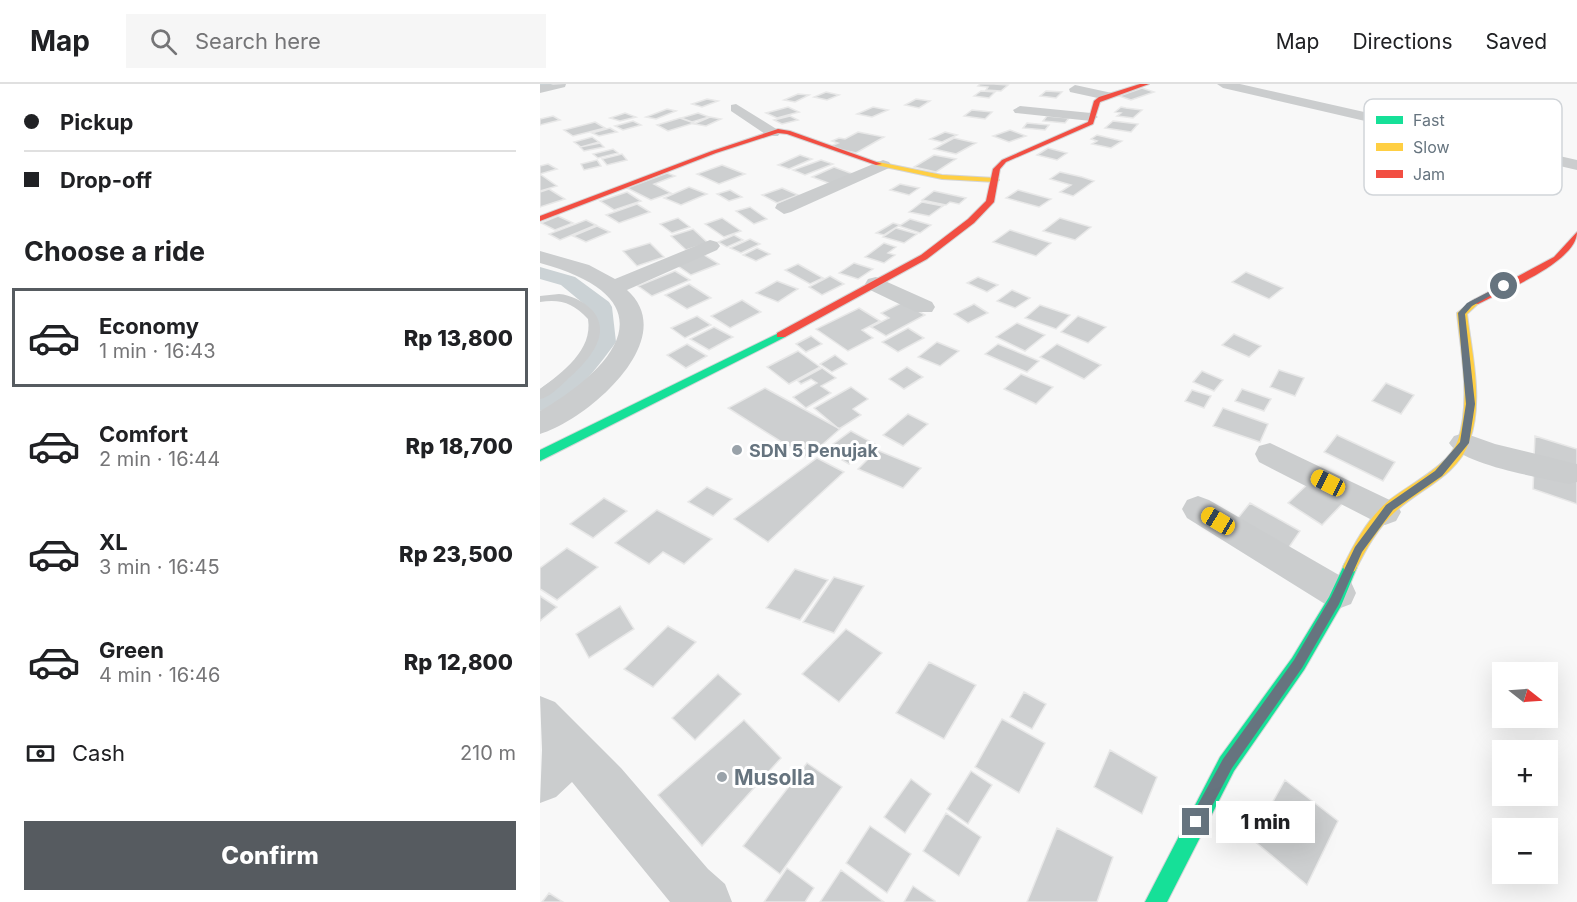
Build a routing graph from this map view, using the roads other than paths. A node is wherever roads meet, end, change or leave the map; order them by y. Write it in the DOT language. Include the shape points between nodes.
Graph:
graph roads {
  1 [pos="560,84"];
  2 [pos="1146,84"];
  3 [pos="1223,84"];
  4 [pos="540,89"];
  5 [pos="1075,89"];
  6 [pos="1107,96"];
  7 [pos="736,108"];
  8 [pos="1020,110"];
  9 [pos="1364,116"];
  10 [pos="1091,117"];
  11 [pos="772,133"];
  12 [pos="1562,162"];
  13 [pos="883,165"];
  14 [pos="1577,165"];
  15 [pos="995,180"];
  16 [pos="784,208"];
  17 [pos="540,219"];
  18 [pos="1577,235"];
  19 [pos="710,246"];
  20 [pos="540,257"];
  21 [pos="876,284"];
  22 [pos="613,288"];
  23 [pos="540,299"];
  24 [pos="924,307"];
  25 [pos="552,400"];
  26 [pos="540,424"];
  27 [pos="1464,443"];
  28 [pos="1270,454"];
  29 [pos="540,456"];
  30 [pos="1569,473"];
  31 [pos="1198,509"];
  32 [pos="1385,512"];
  33 [pos="1338,593"];
  34 [pos="540,717"];
  35 [pos="574,751"];
  36 [pos="540,781"];
  37 [pos="707,902"];
  38 [pos="1156,902"];
  1 -- 4 [label="street"];
  2 -- 6 [label="street"];
  3 -- 9 [label="street"];
  5 -- 6 [label="street"];
  6 -- 10 [label="street" via="1097,101"];
  7 -- 11 [label="street"];
  8 -- 10 [label="street"];
  10 -- 15 [label="street" via="1091,123 1082,128 1004,161"];
  11 -- 13 [label="street" via="788,132"];
  11 -- 17 [label="street"];
  12 -- 14 [label="street"];
  13 -- 15 [label="street" via="962,180"];
  13 -- 16 [label="street"];
  15 -- 21 [label="street" via="990,202 971,221 924,257"];
  18 -- 27 [label="street" via="1557,259 1469,305 1462,313 1470,404"];
  19 -- 22 [label="street"];
  20 -- 22 [label="street" via="586,271"];
  21 -- 24 [label="street"];
  21 -- 29 [label="street"];
  22 -- 25 [label="street" via="631,310 634,335 630,348 609,374"];
  23 -- 25 [label="lane" via="568,297 587,310 595,327 590,345"];
  25 -- 26 [label="street"];
  27 -- 30 [label="street"];
  27 -- 32 [label="street" via="1438,473"];
  28 -- 32 [label="street"];
  31 -- 33 [label="street"];
  32 -- 33 [label="street" via="1358,550"];
  33 -- 38 [label="street" via="1298,664 1227,764"];
  34 -- 35 [label="street"];
  35 -- 36 [label="street"];
  35 -- 37 [label="street"];
}
